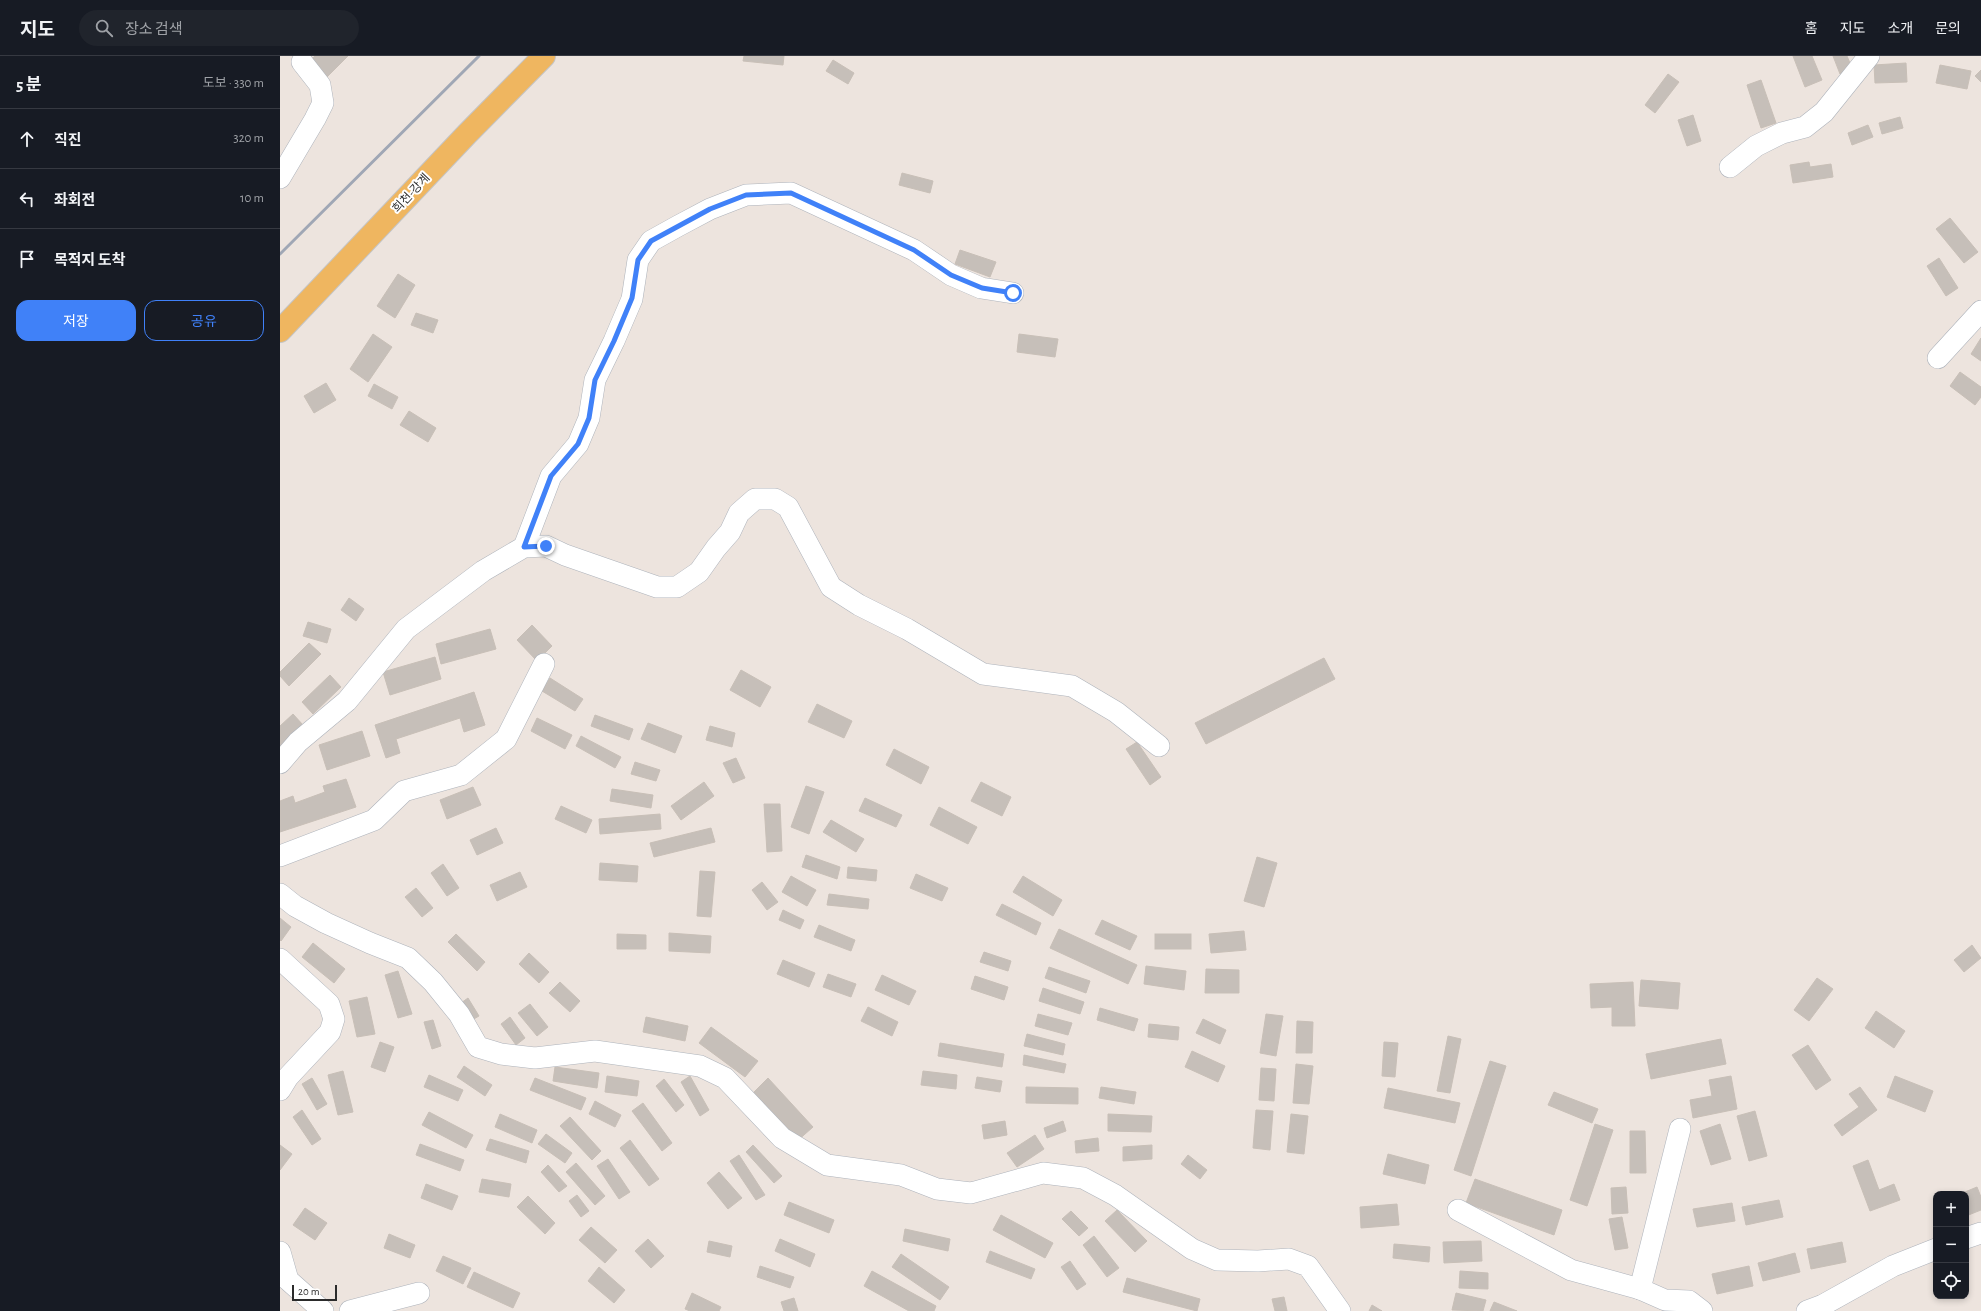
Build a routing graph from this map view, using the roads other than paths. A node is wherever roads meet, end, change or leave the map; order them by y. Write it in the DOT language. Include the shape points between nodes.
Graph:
graph roads {
  1 [pos="544,56"];
  2 [pos="1869,56"];
  3 [pos="302,62"];
  4 [pos="1730,167"];
  5 [pos="280,178"];
  6 [pos="1013,293"];
  7 [pos="1981,311"];
  8 [pos="280,331"];
  9 [pos="1938,358"];
  10 [pos="524,547"];
  11 [pos="544,664"];
  12 [pos="1159,746"];
  13 [pos="280,763"];
  14 [pos="280,856"];
  15 [pos="280,894"];
  16 [pos="280,959"];
  17 [pos="280,1090"];
  18 [pos="1680,1129"];
  19 [pos="1458,1210"];
  20 [pos="1981,1233"];
  21 [pos="1969,1237"];
  22 [pos="1933,1250"];
  23 [pos="280,1252"];
  24 [pos="1640,1289"];
  25 [pos="420,1293"];
  26 [pos="323,1311"];
  27 [pos="350,1311"];
  28 [pos="1340,1311"];
  29 [pos="1702,1311"];
  30 [pos="1807,1311"];
  1 -- 8 [label="main road, 희천-강계"];
  2 -- 4 [label="street" via="1824,112 1805,127 1756,146"];
  3 -- 5 [label="street" via="320,85 323,103"];
  6 -- 10 [label="street" via="982,288 951,275 914,250 791,193 746,195 703,212 651,241 638,260 632,298 595,380 589,418 578,444 551,476"];
  7 -- 9 [label="street"];
  10 -- 12 [label="street" via="546,546 564,555 657,587 677,587 699,572 730,532 739,513 755,499 775,499 788,508 832,587 854,602 908,629 983,674 1072,686 1116,712"];
  10 -- 13 [label="street" via="483,571 406,629 347,701 298,742"];
  11 -- 14 [label="street" via="506,738 461,775 404,791 374,820"];
  15 -- 28 [label="street" via="295,906 326,923 408,958 433,982 459,1014 478,1047 501,1054 536,1058 595,1051 700,1066 725,1078 782,1138 827,1165 901,1175 937,1189 971,1192 1043,1173 1084,1178 1115,1195 1192,1249 1217,1260 1289,1259 1308,1266"];
  16 -- 17 [label="street" via="326,1001 334,1019 330,1032 288,1077"];
  18 -- 24 [label="street"];
  19 -- 24 [label="street" via="1571,1270"];
  20 -- 21 [label="street"];
  22 -- 30 [label="street" via="1893,1266 1823,1305"];
  23 -- 26 [label="street" via="288,1280"];
  24 -- 29 [label="street" via="1665,1300 1689,1301"];
  25 -- 27 [label="street"];
}
